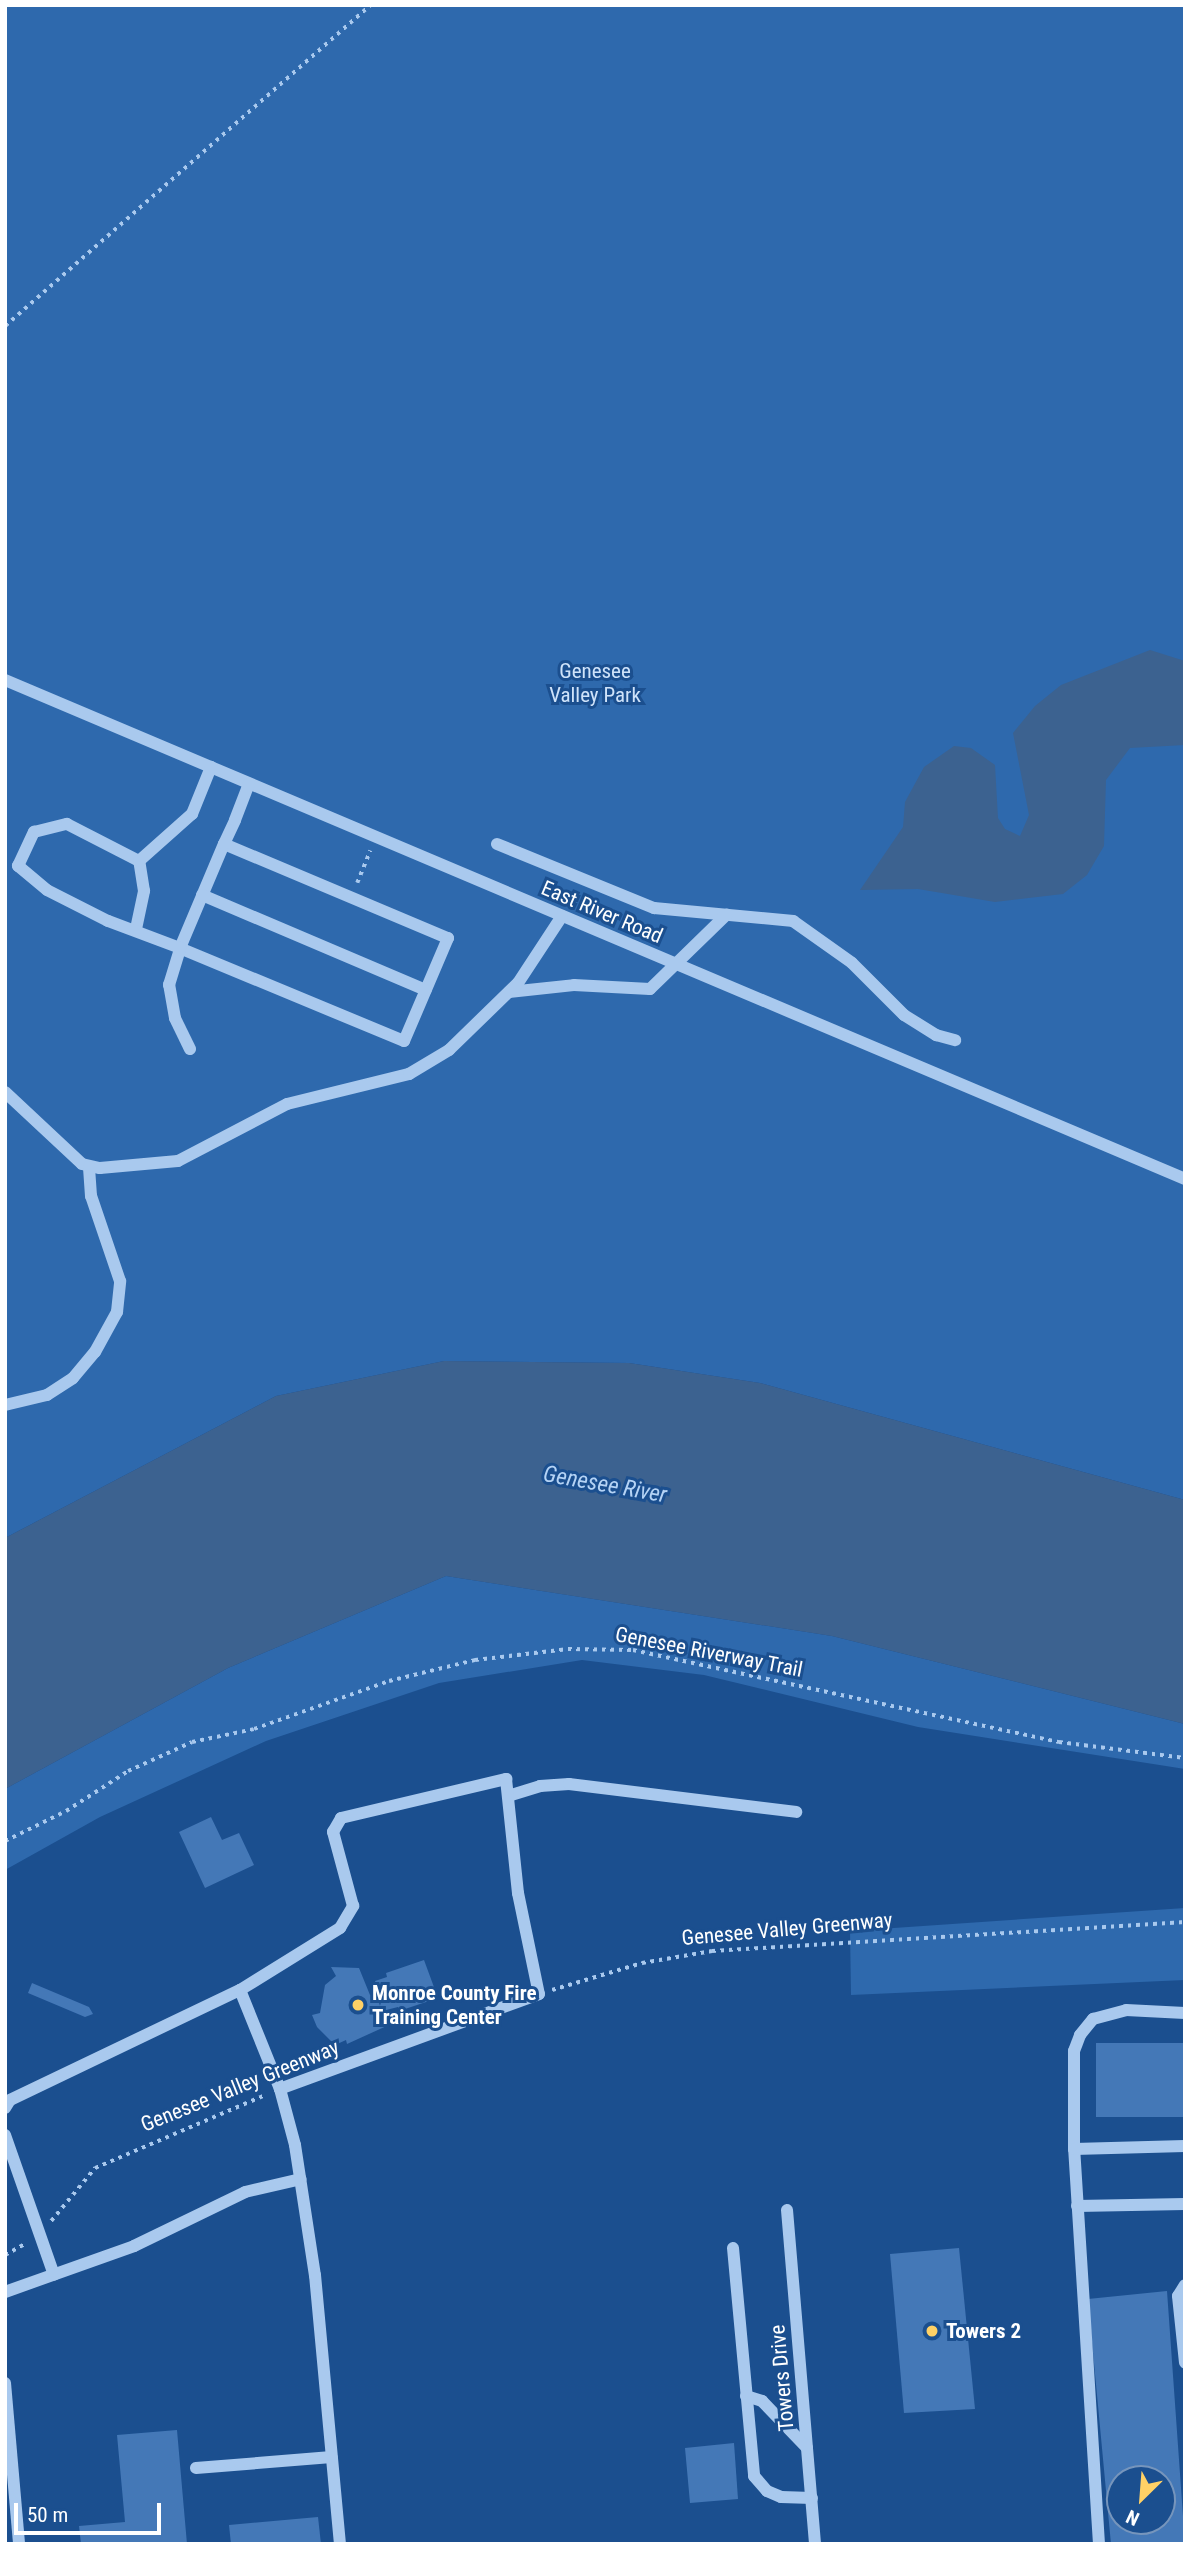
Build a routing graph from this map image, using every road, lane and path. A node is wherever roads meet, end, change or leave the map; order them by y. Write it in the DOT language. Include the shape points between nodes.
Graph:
graph roads {
  1 [pos="370,5"];
  2 [pos="5,326"];
  3 [pos="5,680"];
  4 [pos="211,767"];
  5 [pos="250,784"];
  6 [pos="224,844"];
  7 [pos="497,844"];
  8 [pos="371,849"];
  9 [pos="139,861"];
  10 [pos="362,872"];
  11 [pos="202,895"];
  12 [pos="727,914"];
  13 [pos="562,916"];
  14 [pos="135,929"];
  15 [pos="180,948"];
  16 [pos="677,965"];
  17 [pos="426,990"];
  18 [pos="509,992"];
  19 [pos="955,1040"];
  20 [pos="190,1049"];
  21 [pos="5,1092"];
  22 [pos="89,1167"];
  23 [pos="1185,1179"];
  24 [pos="5,1405"];
  25 [pos="1185,1758"];
  26 [pos="508,1797"];
  27 [pos="796,1812"];
  28 [pos="5,1841"];
  29 [pos="1185,1922"];
  30 [pos="240,1990"];
  31 [pos="539,1994"];
  32 [pos="1185,2013"];
  33 [pos="280,2089"];
  34 [pos="5,2108"];
  35 [pos="5,2135"];
  36 [pos="1185,2146"];
  37 [pos="1074,2149"];
  38 [pos="301,2179"];
  39 [pos="1185,2204"];
  40 [pos="1077,2206"];
  41 [pos="788,2210"];
  42 [pos="40,2231"];
  43 [pos="733,2248"];
  44 [pos="5,2255"];
  45 [pos="54,2275"];
  46 [pos="1185,2285"];
  47 [pos="5,2292"];
  48 [pos="1185,2363"];
  49 [pos="5,2383"];
  50 [pos="746,2396"];
  51 [pos="807,2448"];
  52 [pos="332,2457"];
  53 [pos="196,2468"];
  54 [pos="812,2498"];
  55 [pos="19,2544"];
  56 [pos="340,2544"];
  57 [pos="816,2544"];
  58 [pos="1099,2544"];
  1 -- 2 [label="path"];
  3 -- 4 [label="street, East River Road"];
  4 -- 5 [label="street, East River Road"];
  4 -- 9 [label="street" via="192,814"];
  5 -- 6 [label="street"];
  5 -- 13 [label="street, East River Road"];
  6 -- 11 [label="street"];
  6 -- 17 [label="street" via="448,939"];
  7 -- 12 [label="street" via="654,908"];
  8 -- 10 [label="path"];
  9 -- 14 [label="street" via="144,891"];
  9 -- 14 [label="street" via="67,824 34,832 18,866 47,890 108,921"];
  11 -- 15 [label="street"];
  11 -- 17 [label="street"];
  12 -- 16 [label="street"];
  12 -- 19 [label="street" via="793,921 852,963 904,1014 936,1035"];
  13 -- 16 [label="street, East River Road"];
  13 -- 18 [label="street"];
  14 -- 15 [label="street"];
  15 -- 17 [label="street" via="404,1041"];
  15 -- 20 [label="street" via="169,985 175,1018"];
  16 -- 18 [label="street" via="650,989 574,985"];
  16 -- 23 [label="street, East River Road"];
  18 -- 22 [label="street" via="449,1050 409,1074 286,1104 178,1161"];
  21 -- 22 [label="street" via="74,1160"];
  22 -- 24 [label="street" via="91,1196 120,1281 117,1312 95,1352 73,1378 47,1395"];
  25 -- 28 [label="path, Genesee Riverway Trail" via="1059,1742 633,1650 568,1649 475,1660 389,1681 254,1729 192,1742 128,1771 66,1811"];
  26 -- 27 [label="street" via="540,1786 569,1784"];
  26 -- 30 [label="street" via="506,1779 341,1818 333,1832 353,1906 340,1928"];
  26 -- 31 [label="street" via="518,1893"];
  29 -- 31 [label="path, Genesee Valley Greenway" via="712,1951 632,1966"];
  30 -- 33 [label="street"];
  30 -- 34 [label="street" via="10,2101"];
  31 -- 33 [label="street, Genesee Valley Greenway"];
  32 -- 37 [label="street" via="1126,2010 1093,2019 1074,2051"];
  33 -- 38 [label="street"];
  33 -- 42 [label="path, Genesee Valley Greenway" via="95,2168"];
  35 -- 42 [label="street"];
  36 -- 37 [label="street"];
  37 -- 40 [label="street"];
  38 -- 45 [label="street" via="245,2192 153,2238"];
  38 -- 52 [label="street"];
  39 -- 40 [label="street"];
  40 -- 58 [label="street"];
  41 -- 51 [label="street, Towers Drive"];
  42 -- 44 [label="path, Genesee Valley Greenway"];
  42 -- 45 [label="street"];
  43 -- 50 [label="street"];
  45 -- 47 [label="street"];
  46 -- 48 [label="street" via="1178,2296"];
  49 -- 55 [label="street"];
  50 -- 51 [label="street" via="762,2401"];
  50 -- 54 [label="street" via="754,2476 767,2491 781,2497"];
  51 -- 54 [label="street, Towers Drive"];
  52 -- 53 [label="street"];
  52 -- 56 [label="street"];
  54 -- 57 [label="street, Towers Drive"];
}
